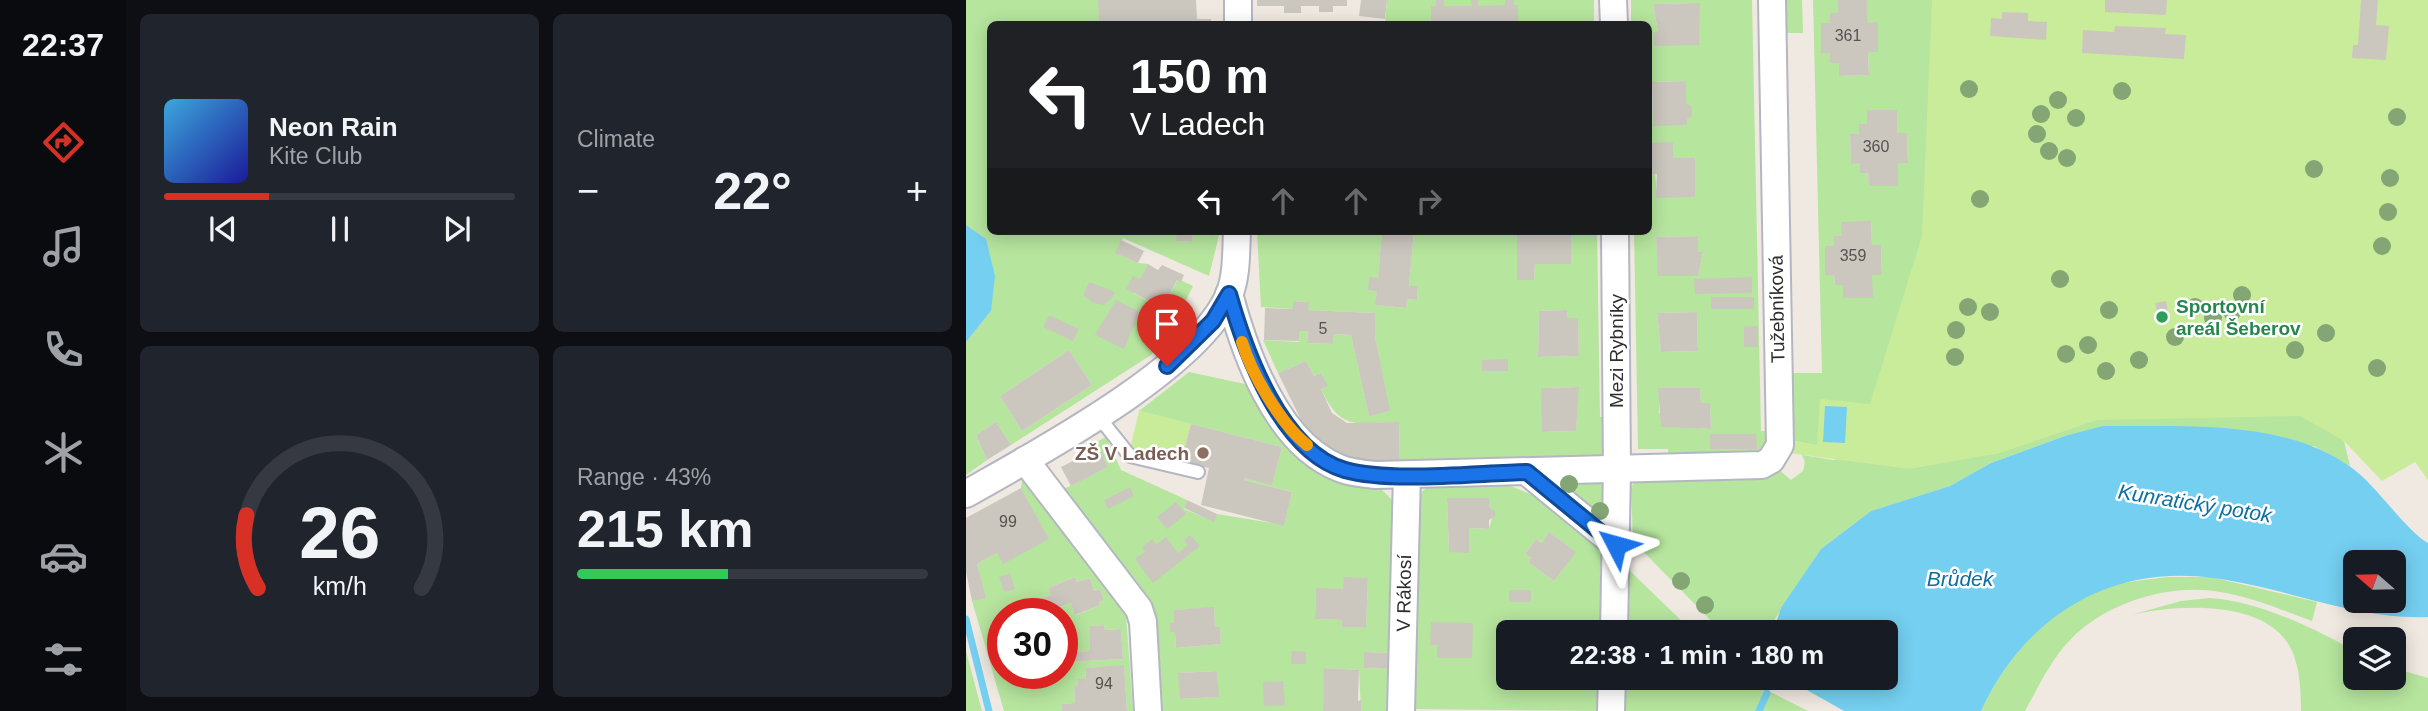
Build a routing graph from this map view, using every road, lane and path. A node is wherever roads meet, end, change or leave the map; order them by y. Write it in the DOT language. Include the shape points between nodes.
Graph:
graph roads {
  1 [pos="1238,0"];
  2 [pos="1613,0"];
  3 [pos="1772,0"];
  4 [pos="1238,21"];
  5 [pos="1614,21"];
  6 [pos="1236,235"];
  7 [pos="1615,235"];
  8 [pos="1229,294"];
  9 [pos="1098,416"];
  10 [pos="1026,460"];
  11 [pos="1617,470"];
  12 [pos="1198,472"];
  13 [pos="1527,472"];
  14 [pos="1408,475"];
  15 [pos="966,494"];
  16 [pos="1616,545"];
  17 [pos="1614,620"];
  18 [pos="1612,690"];
  19 [pos="1148,711"];
  20 [pos="1401,711"];
  21 [pos="1611,711"];
  1 -- 4 [label="street"];
  2 -- 5 [label="street"];
  3 -- 11 [label="street, Tužebníková" via="1780,445 1771,460 1752,467"];
  6 -- 8 [label="street"];
  7 -- 11 [label="street, Mezi Rybníky"];
  8 -- 9 [label="street" via="1213,321 1179,355"];
  8 -- 14 [label="street" via="1244,348 1294,434 1338,468"];
  9 -- 10 [label="street"];
  9 -- 12 [label="lane" via="1130,456"];
  10 -- 15 [label="street"];
  10 -- 19 [label="street" via="1139,609"];
  11 -- 13 [label="street"];
  11 -- 16 [label="street, Mezi Rybníky"];
  13 -- 14 [label="street"];
  13 -- 16 [label="street"];
  14 -- 20 [label="street, V Rákosí"];
  16 -- 17 [label="street, Mezi Rybníky"];
  18 -- 21 [label="street"];
}
